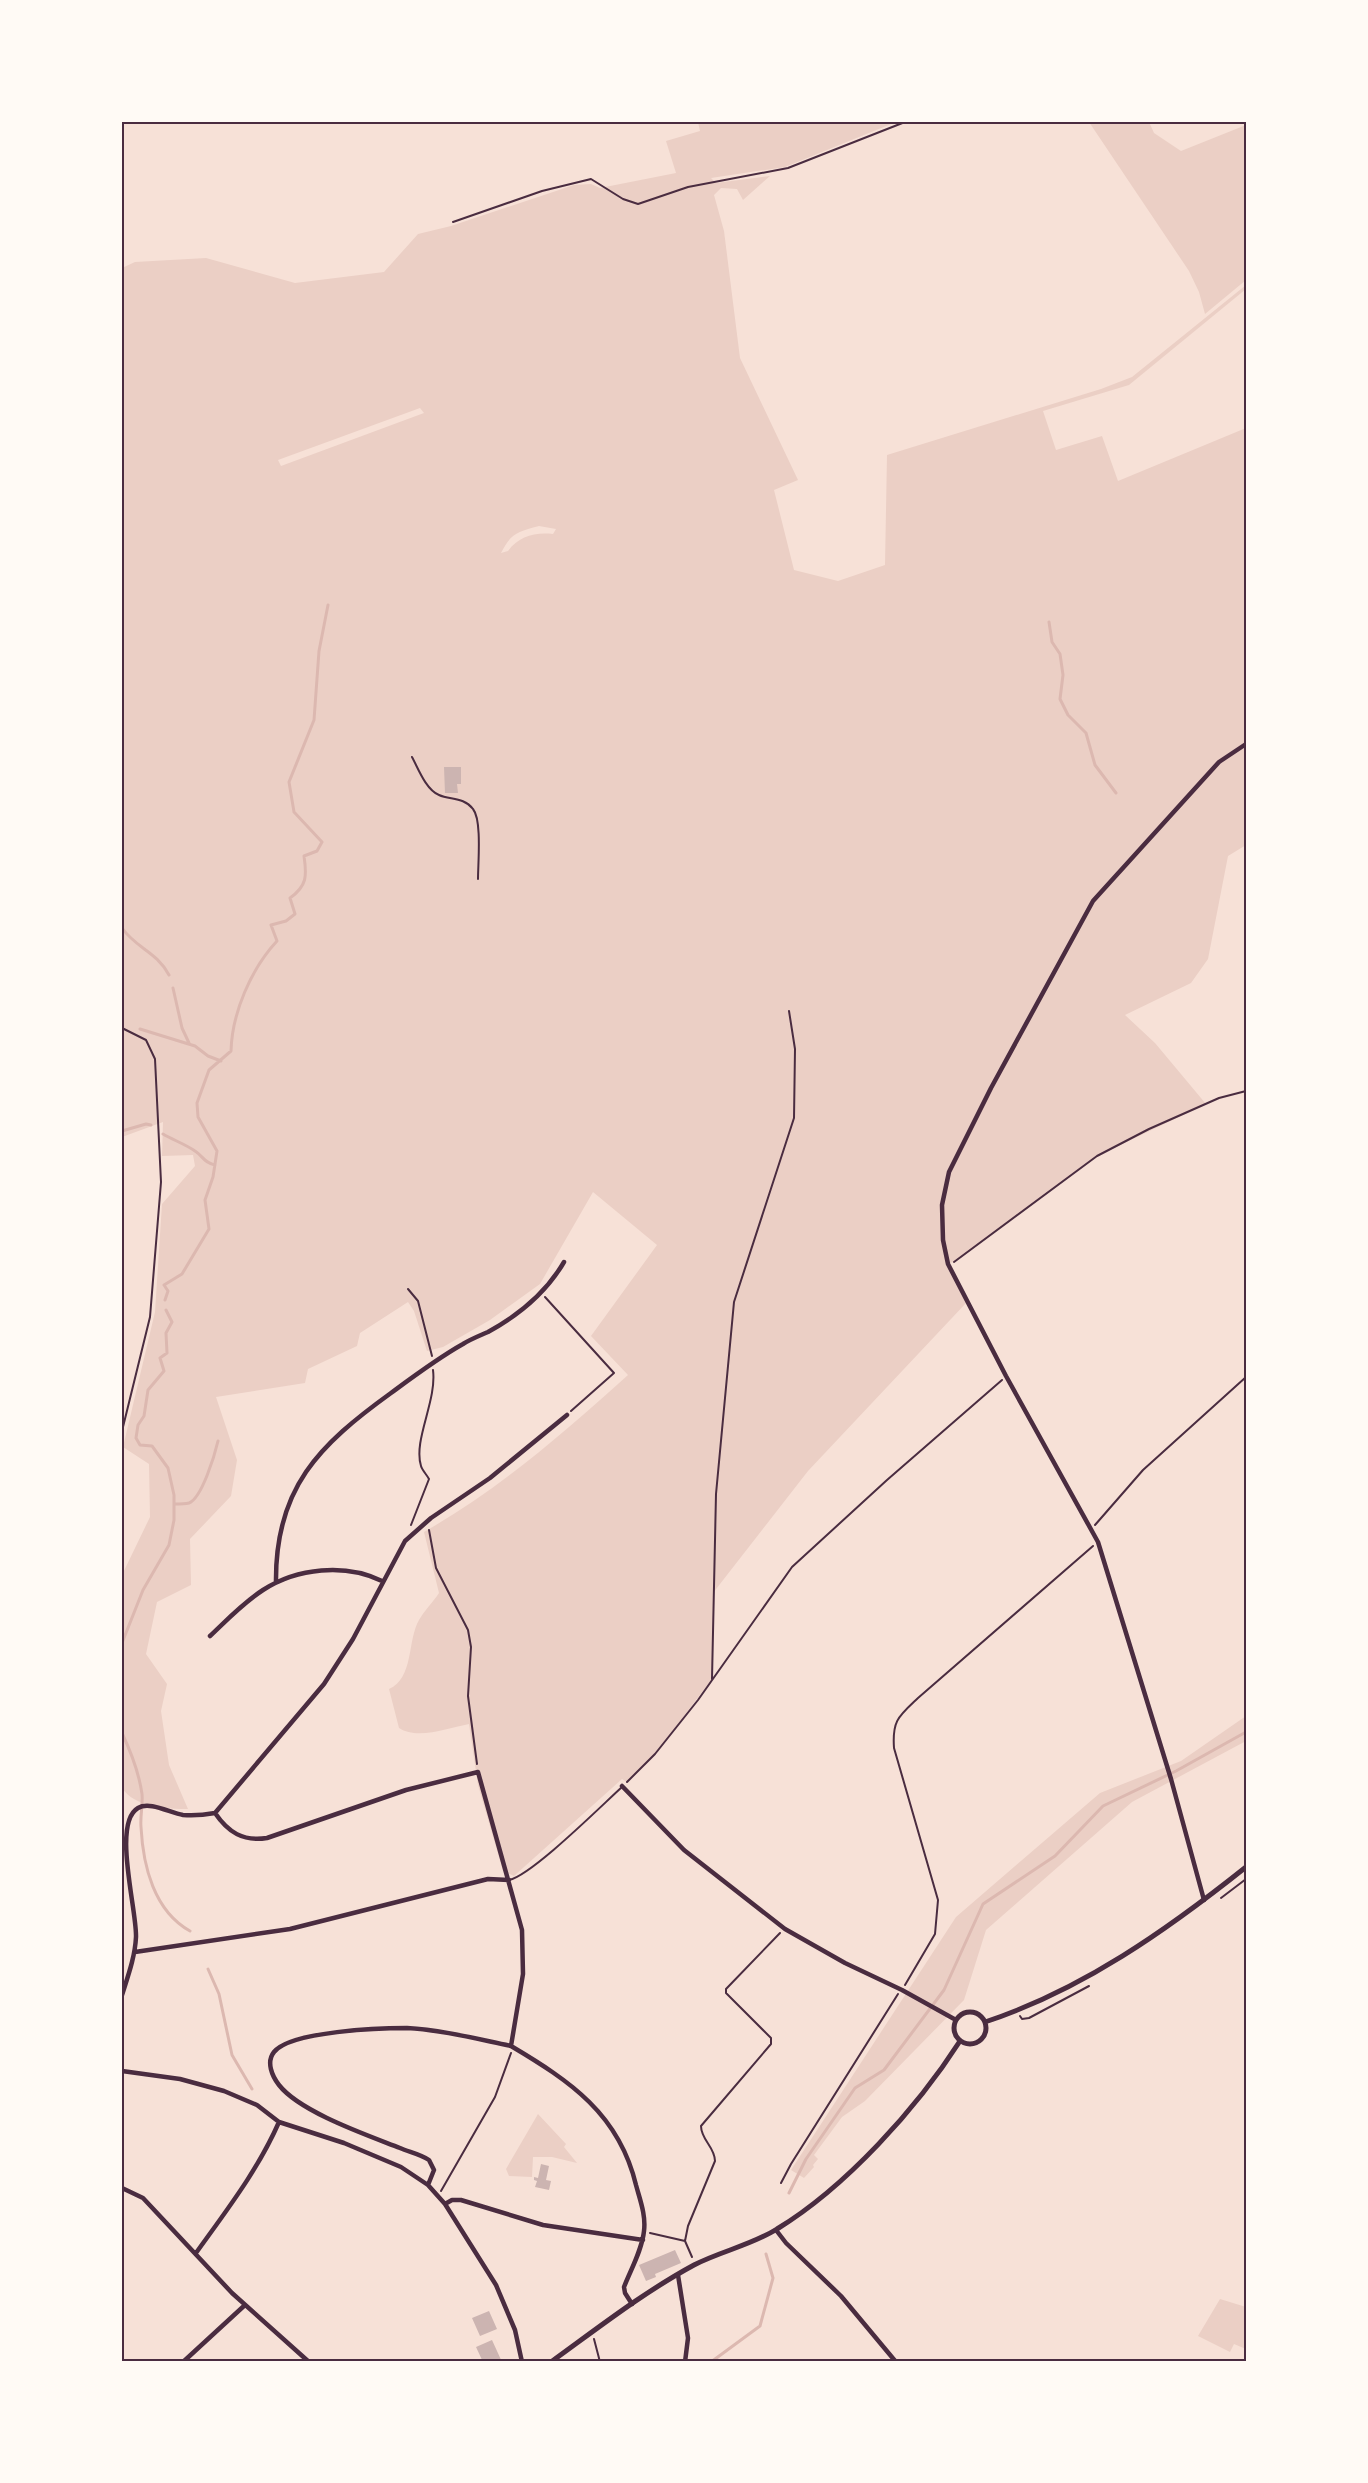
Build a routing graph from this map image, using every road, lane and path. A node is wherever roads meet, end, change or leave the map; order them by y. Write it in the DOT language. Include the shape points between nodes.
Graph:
graph roads {
  1 [pos="905,122"];
  2 [pos="453,222"];
  3 [pos="1246,744"];
  4 [pos="412,757"];
  5 [pos="478,879"];
  6 [pos="789,1011"];
  7 [pos="122,1028"];
  8 [pos="1246,1091"];
  9 [pos="564,1262"];
  10 [pos="948,1264"];
  11 [pos="408,1289"];
  12 [pos="542,1293"];
  13 [pos="432,1364"];
  14 [pos="1246,1377"];
  15 [pos="996,1385"];
  16 [pos="567,1415"];
  17 [pos="122,1431"];
  18 [pos="428,1521"];
  19 [pos="1092,1530"];
  20 [pos="405,1541"];
  21 [pos="1098,1542"];
  22 [pos="382,1581"];
  23 [pos="276,1582"];
  24 [pos="210,1636"];
  25 [pos="712,1679"];
  26 [pos="478,1772"];
  27 [pos="627,1782"];
  28 [pos="622,1786"];
  29 [pos="215,1813"];
  30 [pos="1246,1867"];
  31 [pos="509,1880"];
  32 [pos="1204,1900"];
  33 [pos="780,1933"];
  34 [pos="135,1952"];
  35 [pos="902,1990"];
  36 [pos="122,1995"];
  37 [pos="956,2020"];
  38 [pos="985,2022"];
  39 [pos="960,2041"];
  40 [pos="512,2046"];
  41 [pos="122,2071"];
  42 [pos="279,2122"];
  43 [pos="781,2183"];
  44 [pos="428,2185"];
  45 [pos="122,2188"];
  46 [pos="438,2194"];
  47 [pos="445,2204"];
  48 [pos="776,2230"];
  49 [pos="644,2232"];
  50 [pos="643,2240"];
  51 [pos="685,2241"];
  52 [pos="196,2253"];
  53 [pos="696,2265"];
  54 [pos="678,2275"];
  55 [pos="632,2304"];
  56 [pos="245,2305"];
  57 [pos="594,2338"];
  58 [pos="183,2361"];
  59 [pos="309,2361"];
  60 [pos="522,2361"];
  61 [pos="551,2361"];
  62 [pos="600,2361"];
  63 [pos="685,2361"];
  64 [pos="896,2361"];
  1 -- 2 [label="path" via="788,168 688,187 638,204 591,179 542,191"];
  3 -- 10 [label="street" via="1219,762 1093,901 949,1172 942,1205"];
  4 -- 5 [label="path" via="437,795 464,801 474,810 478,824"];
  6 -- 25 [label="path" via="795,1049 794,1118 735,1302 716,1494"];
  7 -- 17 [label="path" via="146,1040 155,1059 161,1182 152,1307"];
  8 -- 10 [label="path" via="1219,1098 1097,1156"];
  9 -- 12 [label="street"];
  10 -- 19 [label="street"];
  11 -- 13 [label="path" via="418,1301"];
  12 -- 13 [label="street" via="509,1320"];
  12 -- 16 [label="path" via="614,1373"];
  13 -- 20 [label="path" via="435,1382 421,1442 421,1466 429,1479"];
  13 -- 23 [label="street" via="351,1422 307,1468 280,1531"];
  14 -- 19 [label="path" via="1143,1470"];
  15 -- 25 [label="path" via="792,1567"];
  16 -- 18 [label="street" via="490,1478"];
  18 -- 20 [label="street"];
  18 -- 26 [label="path" via="436,1568 468,1630 468,1695"];
  19 -- 21 [label="street"];
  20 -- 22 [label="street"];
  21 -- 32 [label="street"];
  21 -- 35 [label="path" via="897,1718 894,1748 938,1900 935,1934"];
  22 -- 23 [label="street" via="339,1570 299,1574"];
  22 -- 29 [label="street" via="353,1639 324,1684"];
  23 -- 24 [label="street" via="249,1600"];
  25 -- 27 [label="path" via="655,1754"];
  26 -- 29 [label="street" via="406,1790 267,1838 253,1840 235,1834"];
  26 -- 31 [label="street"];
  28 -- 31 [label="lane" via="549,1854"];
  28 -- 35 [label="street" via="684,1850 785,1929"];
  29 -- 34 [label="street" via="199,1816 145,1807 138,1808 129,1819 125,1851 135,1911"];
  30 -- 32 [label="street"];
  31 -- 34 [label="street" via="488,1880 290,1929"];
  31 -- 40 [label="street" via="522,1930 523,1974"];
  32 -- 38 [label="street" via="1058,1993"];
  33 -- 51 [label="path" via="726,1989 771,2038 771,2044 701,2126 715,2161"];
  34 -- 36 [label="street"];
  35 -- 37 [label="street"];
  35 -- 43 [label="path"];
  37 -- 38 [label="street" via="969,2012 978,2014"];
  37 -- 39 [label="street" via="954,2033"];
  38 -- 39 [label="street" via="986,2032 980,2041"];
  39 -- 48 [label="street" via="904,2114 863,2158 831,2189"];
  40 -- 44 [label="street" via="408,2028 349,2030 298,2040 273,2053 271,2069 292,2097 333,2119 424,2157 434,2170"];
  40 -- 46 [label="path" via="495,2097"];
  40 -- 49 [label="street" via="555,2072 601,2113 624,2148 633,2172 644,2214"];
  41 -- 42 [label="street" via="203,2083 257,2105"];
  42 -- 44 [label="street" via="401,2167"];
  42 -- 52 [label="street" via="242,2190"];
  44 -- 46 [label="street"];
  45 -- 52 [label="street" via="143,2198"];
  46 -- 47 [label="street"];
  47 -- 50 [label="street" via="461,2200 543,2225"];
  47 -- 60 [label="street" via="496,2285 515,2330"];
  48 -- 53 [label="street"];
  48 -- 64 [label="street" via="841,2296"];
  49 -- 50 [label="street"];
  49 -- 51 [label="path"];
  50 -- 55 [label="street" via="624,2287"];
  51 -- 53 [label="path"];
  52 -- 56 [label="street"];
  53 -- 54 [label="street"];
  54 -- 55 [label="street"];
  54 -- 63 [label="street" via="688,2338"];
  55 -- 61 [label="street"];
  56 -- 58 [label="street"];
  56 -- 59 [label="street"];
  57 -- 62 [label="path"];
}
